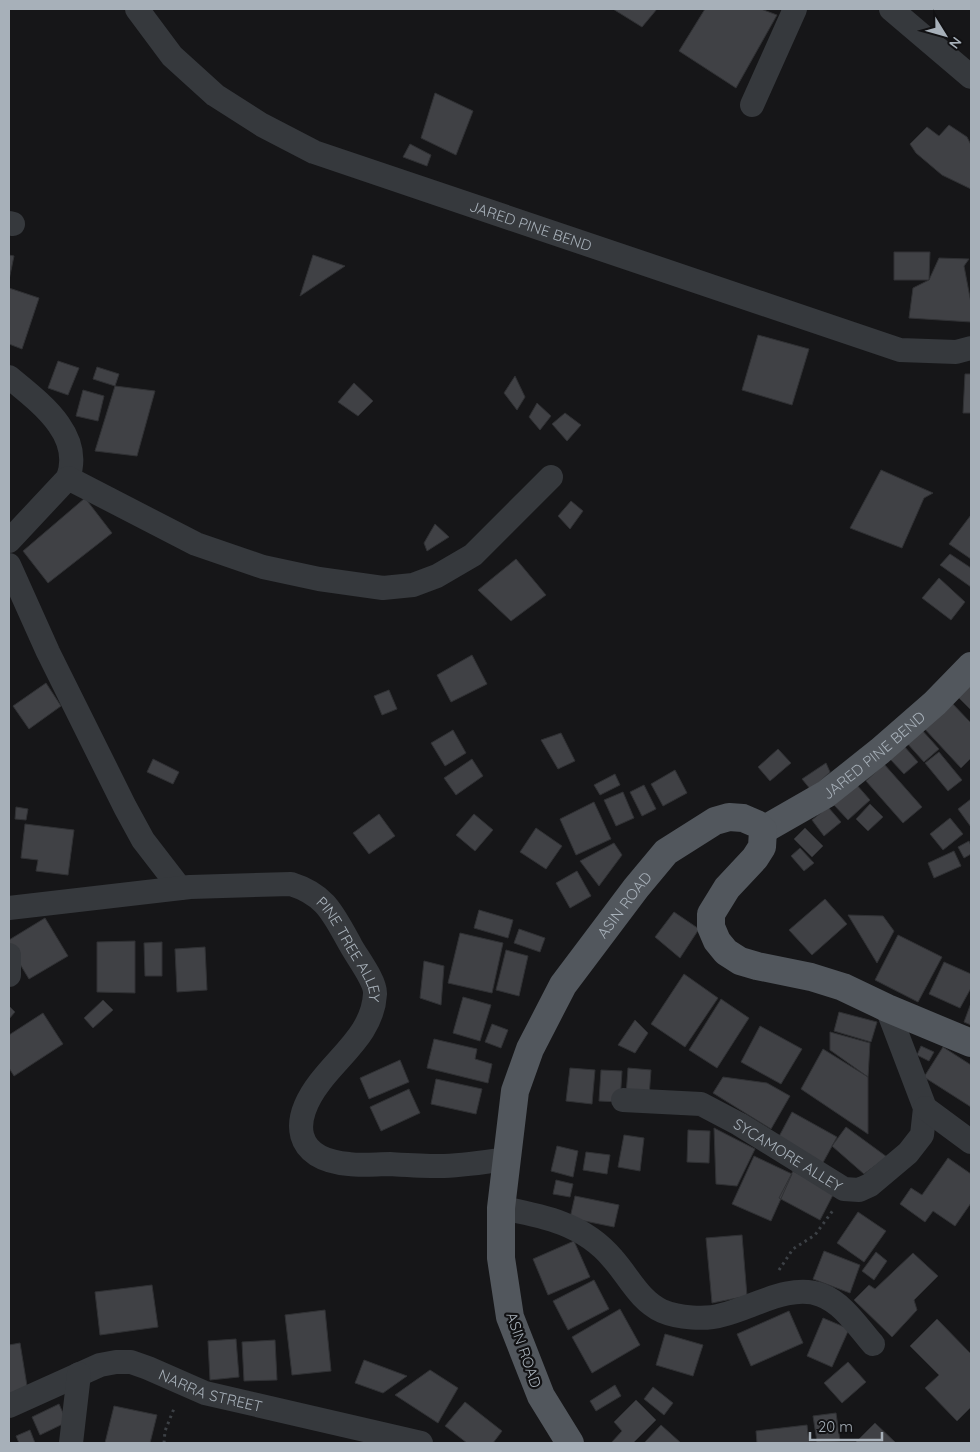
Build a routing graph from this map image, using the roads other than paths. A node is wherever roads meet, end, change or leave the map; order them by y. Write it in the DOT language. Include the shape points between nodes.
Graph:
graph roads {
  1 [pos="137,9"];
  2 [pos="795,9"];
  3 [pos="891,9"];
  4 [pos="971,77"];
  5 [pos="752,105"];
  6 [pos="971,348"];
  7 [pos="9,377"];
  8 [pos="551,477"];
  9 [pos="68,478"];
  10 [pos="9,541"];
  11 [pos="9,565"];
  12 [pos="971,666"];
  13 [pos="763,830"];
  14 [pos="180,888"];
  15 [pos="9,908"];
  16 [pos="9,955"];
  17 [pos="9,975"];
  18 [pos="886,1008"];
  19 [pos="971,1043"];
  20 [pos="623,1100"];
  21 [pos="925,1108"];
  22 [pos="971,1142"];
  23 [pos="507,1159"];
  24 [pos="501,1208"];
  25 [pos="873,1344"];
  26 [pos="79,1374"];
  27 [pos="9,1406"];
  28 [pos="71,1443"];
  29 [pos="421,1443"];
  30 [pos="570,1443"];
  1 -- 6 [label="street, JARED PINE BEND" via="172,56 215,95 262,125 314,152 900,350 956,352"];
  2 -- 5 [label="street"];
  3 -- 4 [label="street"];
  7 -- 9 [label="street" via="50,412 62,427 70,447 72,468"];
  8 -- 9 [label="street" via="472,555 437,576 412,585 383,588 263,567 196,544"];
  9 -- 10 [label="street"];
  11 -- 14 [label="street" via="52,660 143,840"];
  12 -- 13 [label="main road, JARED PINE BEND" via="935,703 826,794"];
  13 -- 18 [label="main road" via="762,847 727,888 711,914 716,941 740,960 812,977"];
  13 -- 23 [label="main road, ASIN ROAD" via="742,818 728,817 715,821 666,852 636,888 563,985 530,1049 515,1091"];
  14 -- 15 [label="street, PINE TREE ALLEY"];
  14 -- 23 [label="street, PINE TREE ALLEY" via="291,884 306,889 323,901 338,921 367,971 375,992 372,1014 363,1033 306,1103 301,1126 303,1140 311,1152 327,1160 349,1164 441,1166"];
  16 -- 17 [label="street"];
  18 -- 19 [label="main road"];
  18 -- 21 [label="street, SYCAMORE ALLEY"];
  20 -- 21 [label="street, SYCAMORE ALLEY" via="701,1104 844,1189 859,1190 870,1185 908,1152 922,1135"];
  21 -- 22 [label="street"];
  23 -- 24 [label="main road, ASIN ROAD"];
  24 -- 25 [label="street" via="556,1220 597,1242 642,1296 662,1311 699,1318 722,1316 800,1291 821,1295 838,1305"];
  24 -- 30 [label="main road, ASIN ROAD" via="501,1258 510,1317 541,1396"];
  26 -- 27 [label="street, NARRA STREET"];
  26 -- 28 [label="street"];
  26 -- 29 [label="street, NARRA STREET" via="100,1365 131,1362 205,1393"];
}
